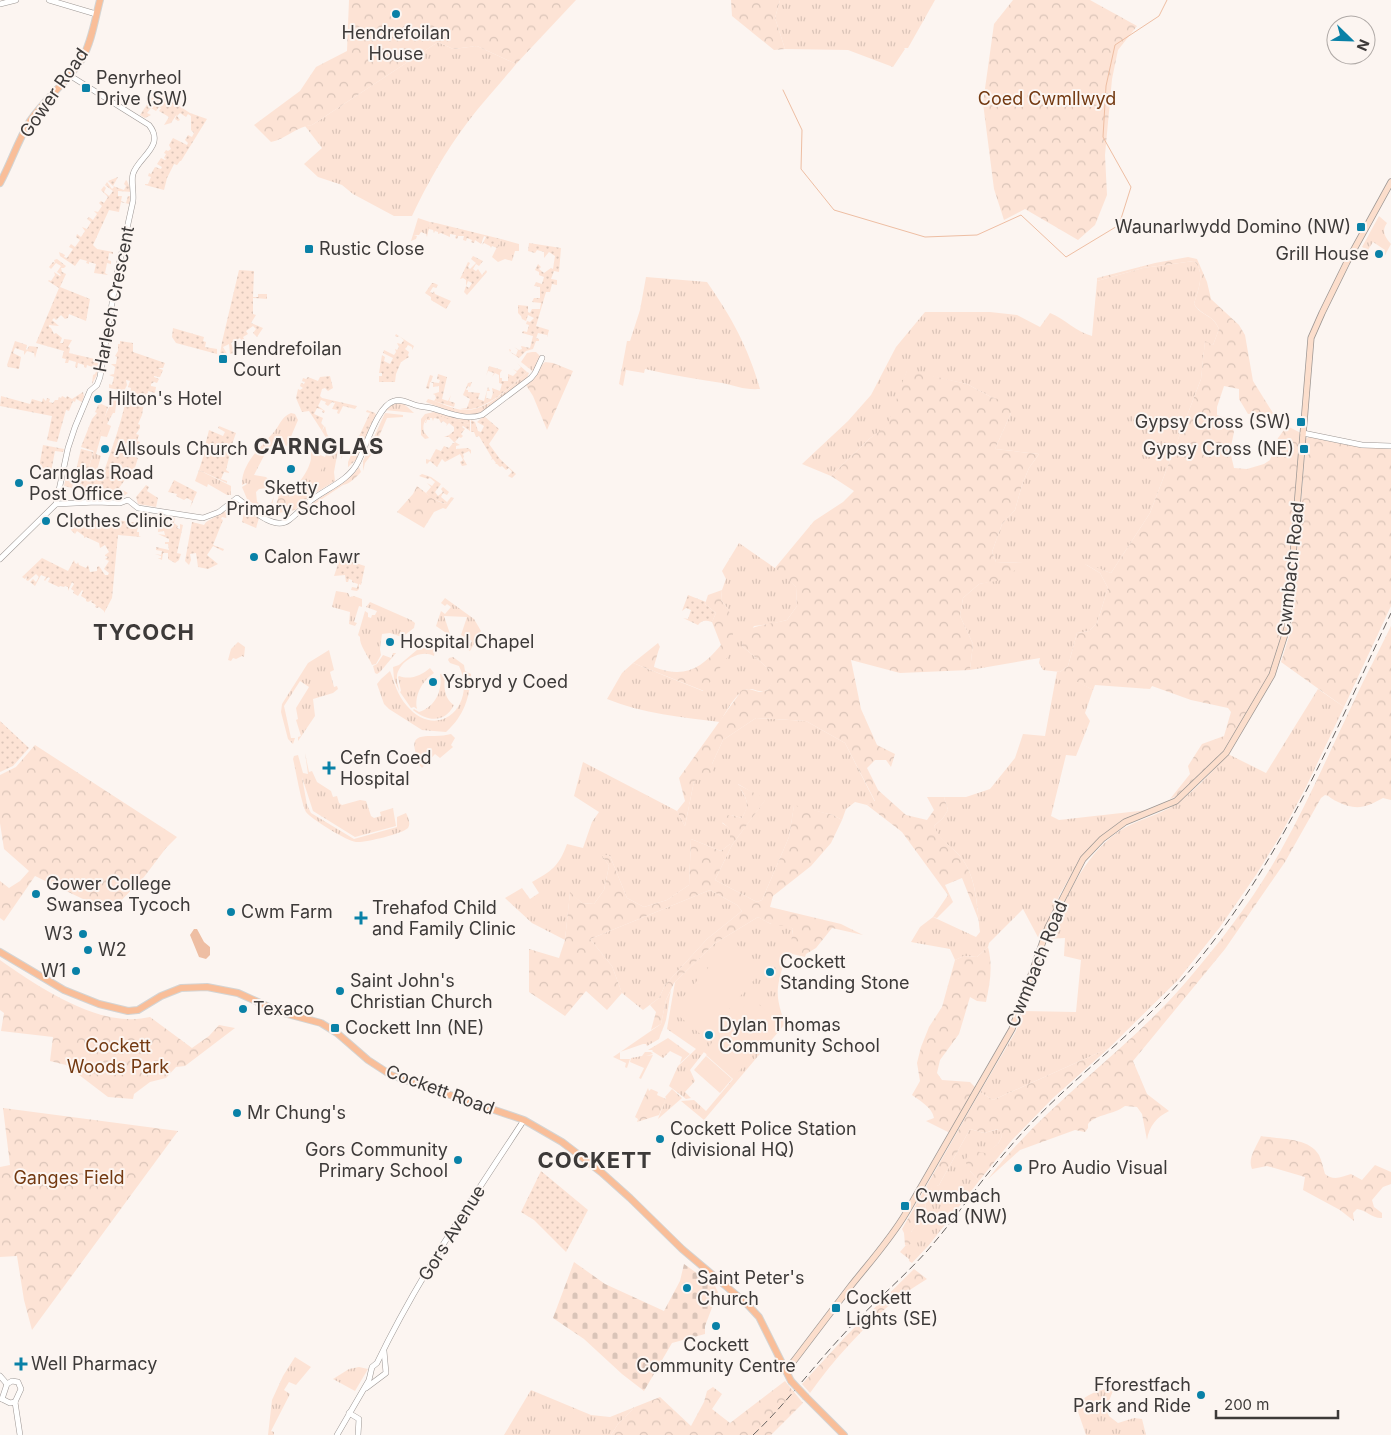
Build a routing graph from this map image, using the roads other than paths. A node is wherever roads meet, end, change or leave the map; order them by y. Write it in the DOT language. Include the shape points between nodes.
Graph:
graph roads {
  1 [pos="16,0"];
  2 [pos="48,0"];
  3 [pos="100,0"];
  4 [pos="0,4"];
  5 [pos="96,14"];
  6 [pos="69,75"];
  7 [pos="1391,182"];
  8 [pos="0,183"];
  9 [pos="542,358"];
  10 [pos="1303,432"];
  11 [pos="1391,446"];
  12 [pos="56,504"];
  13 [pos="0,558"];
  14 [pos="0,952"];
  15 [pos="524,1120"];
  16 [pos="384,1348"];
  17 [pos="377,1363"];
  18 [pos="385,1366"];
  19 [pos="784,1370"];
  20 [pos="371,1372"];
  21 [pos="0,1376"];
  22 [pos="379,1378"];
  23 [pos="7,1384"];
  24 [pos="362,1391"];
  25 [pos="1,1400"];
  26 [pos="15,1402"];
  27 [pos="349,1413"];
  28 [pos="20,1435"];
  29 [pos="337,1435"];
  30 [pos="358,1435"];
  31 [pos="844,1435"];
  1 -- 4 [label="street"];
  2 -- 5 [label="street"];
  3 -- 5 [label="main road, Gower Road"];
  5 -- 6 [label="main road, Gower Road" via="82,59"];
  6 -- 8 [label="main road, Gower Road" via="31,119"];
  6 -- 12 [label="street, Harlech Crescent" via="144,122 152,129 152,146 133,175 133,201 100,377 90,390 75,427"];
  7 -- 10 [label="main road, Cwmbach Road" via="1311,338"];
  9 -- 12 [label="street" via="531,378 476,417 393,401 379,417 355,468 286,522 274,524 238,498 219,512 203,518 142,509 128,500 120,503"];
  10 -- 11 [label="street" via="1362,445"];
  10 -- 19 [label="main road, Cwmbach Road" via="1287,628 1272,674 1226,753 1176,801 1125,822 1083,859 1048,927 1012,1029 906,1213"];
  12 -- 13 [label="street"];
  14 -- 15 [label="main road, Cockett Road" via="64,990 98,1004 128,1011 138,1010 181,988 207,987 238,993 280,1012 321,1023 391,1075"];
  15 -- 16 [label="street, Gors Avenue" via="461,1215"];
  15 -- 19 [label="main road, Cockett Road" via="562,1142 602,1172 682,1249 747,1304 759,1317"];
  16 -- 17 [label="street, Gors Avenue"];
  16 -- 18 [label="street"];
  17 -- 18 [label="street"];
  17 -- 20 [label="street"];
  18 -- 22 [label="street" via="386,1373"];
  19 -- 31 [label="main road, Cockett Road, bridge" via="790,1381"];
  20 -- 22 [label="street"];
  20 -- 24 [label="street"];
  21 -- 23 [label="street"];
  22 -- 24 [label="street"];
  23 -- 25 [label="street"];
  23 -- 26 [label="street" via="18,1382 21,1389"];
  24 -- 27 [label="street"];
  25 -- 26 [label="street"];
  26 -- 28 [label="street"];
  27 -- 29 [label="street"];
  27 -- 30 [label="street" via="359,1419"];
}
